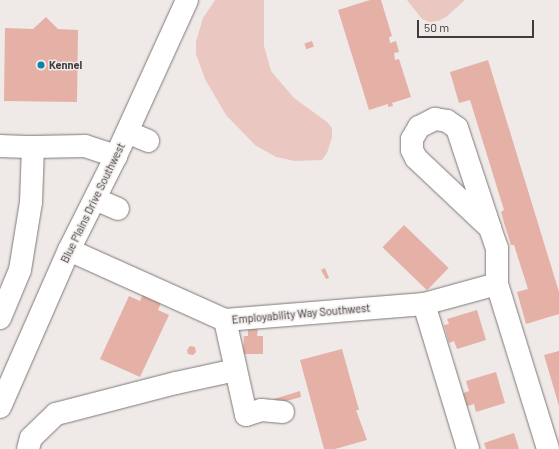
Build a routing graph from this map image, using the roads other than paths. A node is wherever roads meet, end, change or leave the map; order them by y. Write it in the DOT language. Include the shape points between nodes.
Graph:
graph roads {
  1 [pos="187,0"];
  2 [pos="127,132"];
  3 [pos="148,141"];
  4 [pos="0,146"];
  5 [pos="33,147"];
  6 [pos="116,156"];
  7 [pos="95,199"];
  8 [pos="118,209"];
  9 [pos="490,228"];
  10 [pos="69,250"];
  11 [pos="497,284"];
  12 [pos="424,304"];
  13 [pos="1,316"];
  14 [pos="225,320"];
  15 [pos="236,370"];
  16 [pos="0,407"];
  17 [pos="283,412"];
  18 [pos="28,449"];
  19 [pos="468,449"];
  20 [pos="548,449"];
  1 -- 2 [label="street, Blue Plains Drive Southwest"];
  2 -- 3 [label="street"];
  2 -- 6 [label="street, Blue Plains Drive Southwest"];
  4 -- 5 [label="street"];
  5 -- 6 [label="street" via="84,146"];
  5 -- 13 [label="street" via="31,202 20,270"];
  6 -- 7 [label="street, Blue Plains Drive Southwest"];
  7 -- 8 [label="street"];
  7 -- 10 [label="street, Blue Plains Drive Southwest"];
  9 -- 9 [label="street" via="458,128 447,121 435,120 419,127 406,152 416,158"];
  9 -- 11 [label="street" via="497,248"];
  10 -- 14 [label="street, Employability Way Southwest"];
  10 -- 16 [label="street, Blue Plains Drive Southwest"];
  11 -- 12 [label="street, Employability Way Southwest"];
  11 -- 20 [label="street"];
  12 -- 14 [label="street, Employability Way Southwest"];
  12 -- 19 [label="street"];
  14 -- 15 [label="street"];
  15 -- 17 [label="street" via="246,415 261,410"];
  15 -- 18 [label="street" via="56,414 31,438"];
}
